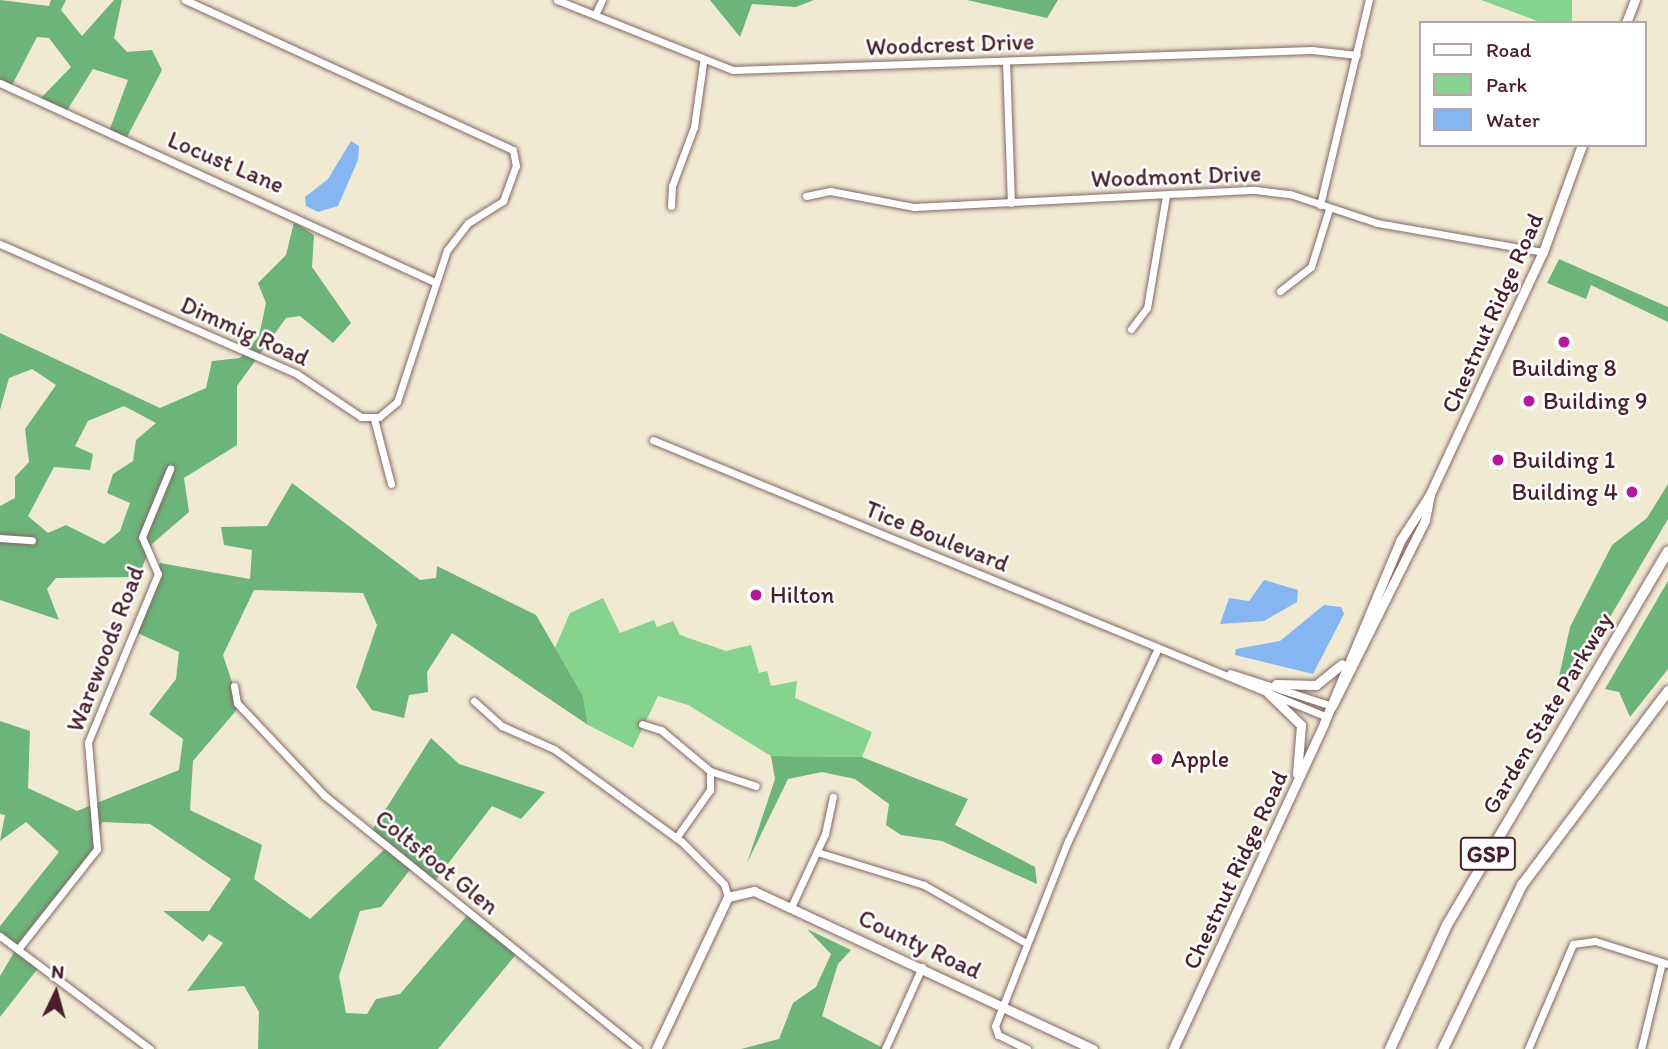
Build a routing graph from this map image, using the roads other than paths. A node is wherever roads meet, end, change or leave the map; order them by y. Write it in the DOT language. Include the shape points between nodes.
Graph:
graph roads {
  1 [pos="185,0"];
  2 [pos="558,0"];
  3 [pos="602,0"];
  4 [pos="1369,0"];
  5 [pos="1635,0"];
  6 [pos="595,15"];
  7 [pos="1627,21"];
  8 [pos="1357,54"];
  9 [pos="1006,61"];
  10 [pos="703,63"];
  11 [pos="0,83"];
  12 [pos="1581,147"];
  13 [pos="806,196"];
  14 [pos="1166,196"];
  15 [pos="1011,202"];
  16 [pos="1320,205"];
  17 [pos="671,206"];
  18 [pos="1329,209"];
  19 [pos="0,244"];
  20 [pos="1543,252"];
  21 [pos="435,282"];
  22 [pos="1280,291"];
  23 [pos="1131,329"];
  24 [pos="374,419"];
  25 [pos="653,440"];
  26 [pos="170,469"];
  27 [pos="391,484"];
  28 [pos="1430,494"];
  29 [pos="0,538"];
  30 [pos="32,540"];
  31 [pos="1668,551"];
  32 [pos="1158,648"];
  33 [pos="1346,661"];
  34 [pos="1207,668"];
  35 [pos="1276,684"];
  36 [pos="234,686"];
  37 [pos="1668,691"];
  38 [pos="1268,693"];
  39 [pos="474,701"];
  40 [pos="1332,706"];
  41 [pos="1327,717"];
  42 [pos="642,724"];
  43 [pos="710,771"];
  44 [pos="1296,785"];
  45 [pos="756,786"];
  46 [pos="833,797"];
  47 [pos="676,838"];
  48 [pos="817,852"];
  49 [pos="728,897"];
  50 [pos="792,905"];
  51 [pos="0,936"];
  52 [pos="1026,943"];
  53 [pos="18,949"];
  54 [pos="1665,963"];
  55 [pos="923,965"];
  56 [pos="1003,1004"];
  57 [pos="150,1049"];
  58 [pos="638,1049"];
  59 [pos="656,1049"];
  60 [pos="885,1049"];
  61 [pos="1027,1049"];
  62 [pos="1093,1049"];
  63 [pos="1173,1049"];
  64 [pos="1390,1049"];
  65 [pos="1443,1049"];
  66 [pos="1528,1049"];
  67 [pos="1641,1049"];
  1 -- 21 [label="street" via="507,144 515,155 503,201 456,234"];
  2 -- 6 [label="street, Woodcrest Drive"];
  3 -- 6 [label="street"];
  4 -- 8 [label="street"];
  5 -- 7 [label="main road"];
  6 -- 10 [label="street, Woodcrest Drive"];
  8 -- 9 [label="street, Woodcrest Drive" via="1312,50"];
  8 -- 16 [label="street"];
  9 -- 10 [label="street, Woodcrest Drive" via="748,71"];
  9 -- 15 [label="street"];
  10 -- 17 [label="street" via="694,127 672,186"];
  11 -- 21 [label="street, Locust Lane"];
  12 -- 20 [label="main road, Chestnut Ridge Road"];
  13 -- 15 [label="street, Woodmont Drive" via="830,191 895,206"];
  14 -- 15 [label="street, Woodmont Drive"];
  14 -- 16 [label="street, Woodmont Drive" via="1255,190"];
  14 -- 23 [label="street" via="1147,308"];
  16 -- 18 [label="street, Woodmont Drive"];
  18 -- 20 [label="street, Woodmont Drive"];
  18 -- 22 [label="street" via="1311,267"];
  19 -- 24 [label="street, Dimmig Road" via="297,374 351,413"];
  20 -- 28 [label="main road, Chestnut Ridge Road"];
  21 -- 24 [label="street" via="400,396"];
  24 -- 27 [label="street"];
  25 -- 32 [label="street, Tice Boulevard"];
  26 -- 53 [label="street, Warewoods Road" via="142,537 158,574 88,742 97,849"];
  28 -- 33 [label="main road, Chestnut Ridge Road" via="1406,527"];
  28 -- 40 [label="main road, Chestnut Ridge Road" via="1425,520"];
  29 -- 30 [label="street"];
  31 -- 64 [label="highway, Garden State Parkway / GSP" via="1447,925"];
  32 -- 34 [label="street, Tice Boulevard"];
  32 -- 52 [label="street"];
  33 -- 35 [label="main road" via="1317,685"];
  33 -- 40 [label="main road, Chestnut Ridge Road"];
  34 -- 35 [label="street, Tice Boulevard"];
  34 -- 38 [label="street, Tice Boulevard"];
  35 -- 40 [label="street, Tice Boulevard"];
  36 -- 58 [label="street, Coltsfoot Glen" via="237,704 325,796"];
  37 -- 65 [label="highway, GSP" via="1522,885"];
  38 -- 41 [label="street, Tice Boulevard"];
  38 -- 44 [label="main road" via="1301,725"];
  39 -- 47 [label="street" via="502,726 554,749"];
  40 -- 41 [label="main road, Chestnut Ridge Road"];
  41 -- 44 [label="main road, Chestnut Ridge Road"];
  42 -- 43 [label="street" via="661,730"];
  43 -- 45 [label="street"];
  43 -- 47 [label="street" via="710,790"];
  44 -- 63 [label="main road, Chestnut Ridge Road"];
  46 -- 48 [label="street"];
  47 -- 49 [label="street" via="711,869"];
  48 -- 50 [label="street"];
  48 -- 52 [label="street" via="924,885"];
  49 -- 50 [label="main road, County Road" via="758,891"];
  49 -- 59 [label="main road"];
  50 -- 55 [label="main road, County Road"];
  51 -- 53 [label="street"];
  52 -- 56 [label="street"];
  53 -- 57 [label="street"];
  54 -- 66 [label="street" via="1595,941 1573,944"];
  54 -- 67 [label="street"];
  55 -- 56 [label="main road, County Road"];
  55 -- 60 [label="street"];
  56 -- 61 [label="street" via="996,1033"];
  56 -- 62 [label="main road, County Road"];
}
